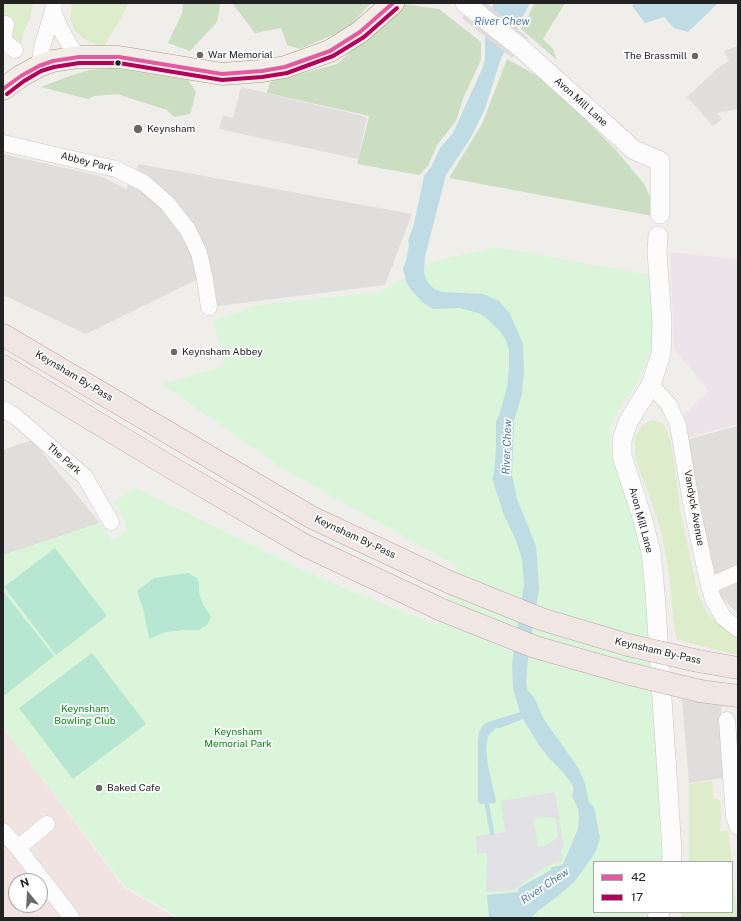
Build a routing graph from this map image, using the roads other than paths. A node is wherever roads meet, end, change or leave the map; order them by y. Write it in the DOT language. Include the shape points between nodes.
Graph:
graph roads {
  1 [pos="393,3"];
  2 [pos="468,5"];
  3 [pos="54,7"];
  4 [pos="6,24"];
  5 [pos="7,43"];
  6 [pos="79,57"];
  7 [pos="30,71"];
  8 [pos="3,89"];
  9 [pos="3,143"];
  10 [pos="660,214"];
  11 [pos="658,236"];
  12 [pos="209,307"];
  13 [pos="3,335"];
  14 [pos="3,366"];
  15 [pos="651,385"];
  16 [pos="3,409"];
  17 [pos="111,522"];
  18 [pos="738,574"];
  19 [pos="709,586"];
  20 [pos="738,629"];
  21 [pos="738,668"];
  22 [pos="738,696"];
  23 [pos="727,720"];
  24 [pos="47,824"];
  25 [pos="738,827"];
  26 [pos="3,831"];
  27 [pos="18,848"];
  28 [pos="671,861"];
  29 [pos="72,918"];
  1 -- 6 [label="main road" via="360,32 330,52 284,67 262,71 222,74 119,57"];
  2 -- 10 [label="street, Avon Mill Lane" via="634,150 660,161"];
  3 -- 6 [label="street" via="67,41"];
  3 -- 7 [label="street" via="42,47"];
  4 -- 5 [label="street"];
  6 -- 7 [label="main road" via="60,59"];
  7 -- 8 [label="main road"];
  9 -- 12 [label="street, Abbey Park" via="116,169 144,183 167,203 188,230 199,253"];
  11 -- 15 [label="street, Avon Mill Lane" via="661,354"];
  13 -- 21 [label="highway, Keynsham By-Pass, bridge" via="311,517 449,582 541,619 628,645"];
  14 -- 22 [label="highway, bridge" via="304,545 442,610 535,647 700,691"];
  15 -- 19 [label="street, Vandyck Avenue" via="669,405 678,425"];
  15 -- 28 [label="street, Avon Mill Lane" via="628,422 622,440 622,456 652,558"];
  16 -- 17 [label="street, The Park" via="15,416 85,477"];
  18 -- 19 [label="street"];
  19 -- 20 [label="street, Vandyck Avenue" via="723,617"];
  23 -- 25 [label="street" via="734,816"];
  24 -- 27 [label="street"];
  26 -- 27 [label="street"];
  27 -- 29 [label="street"];
}
